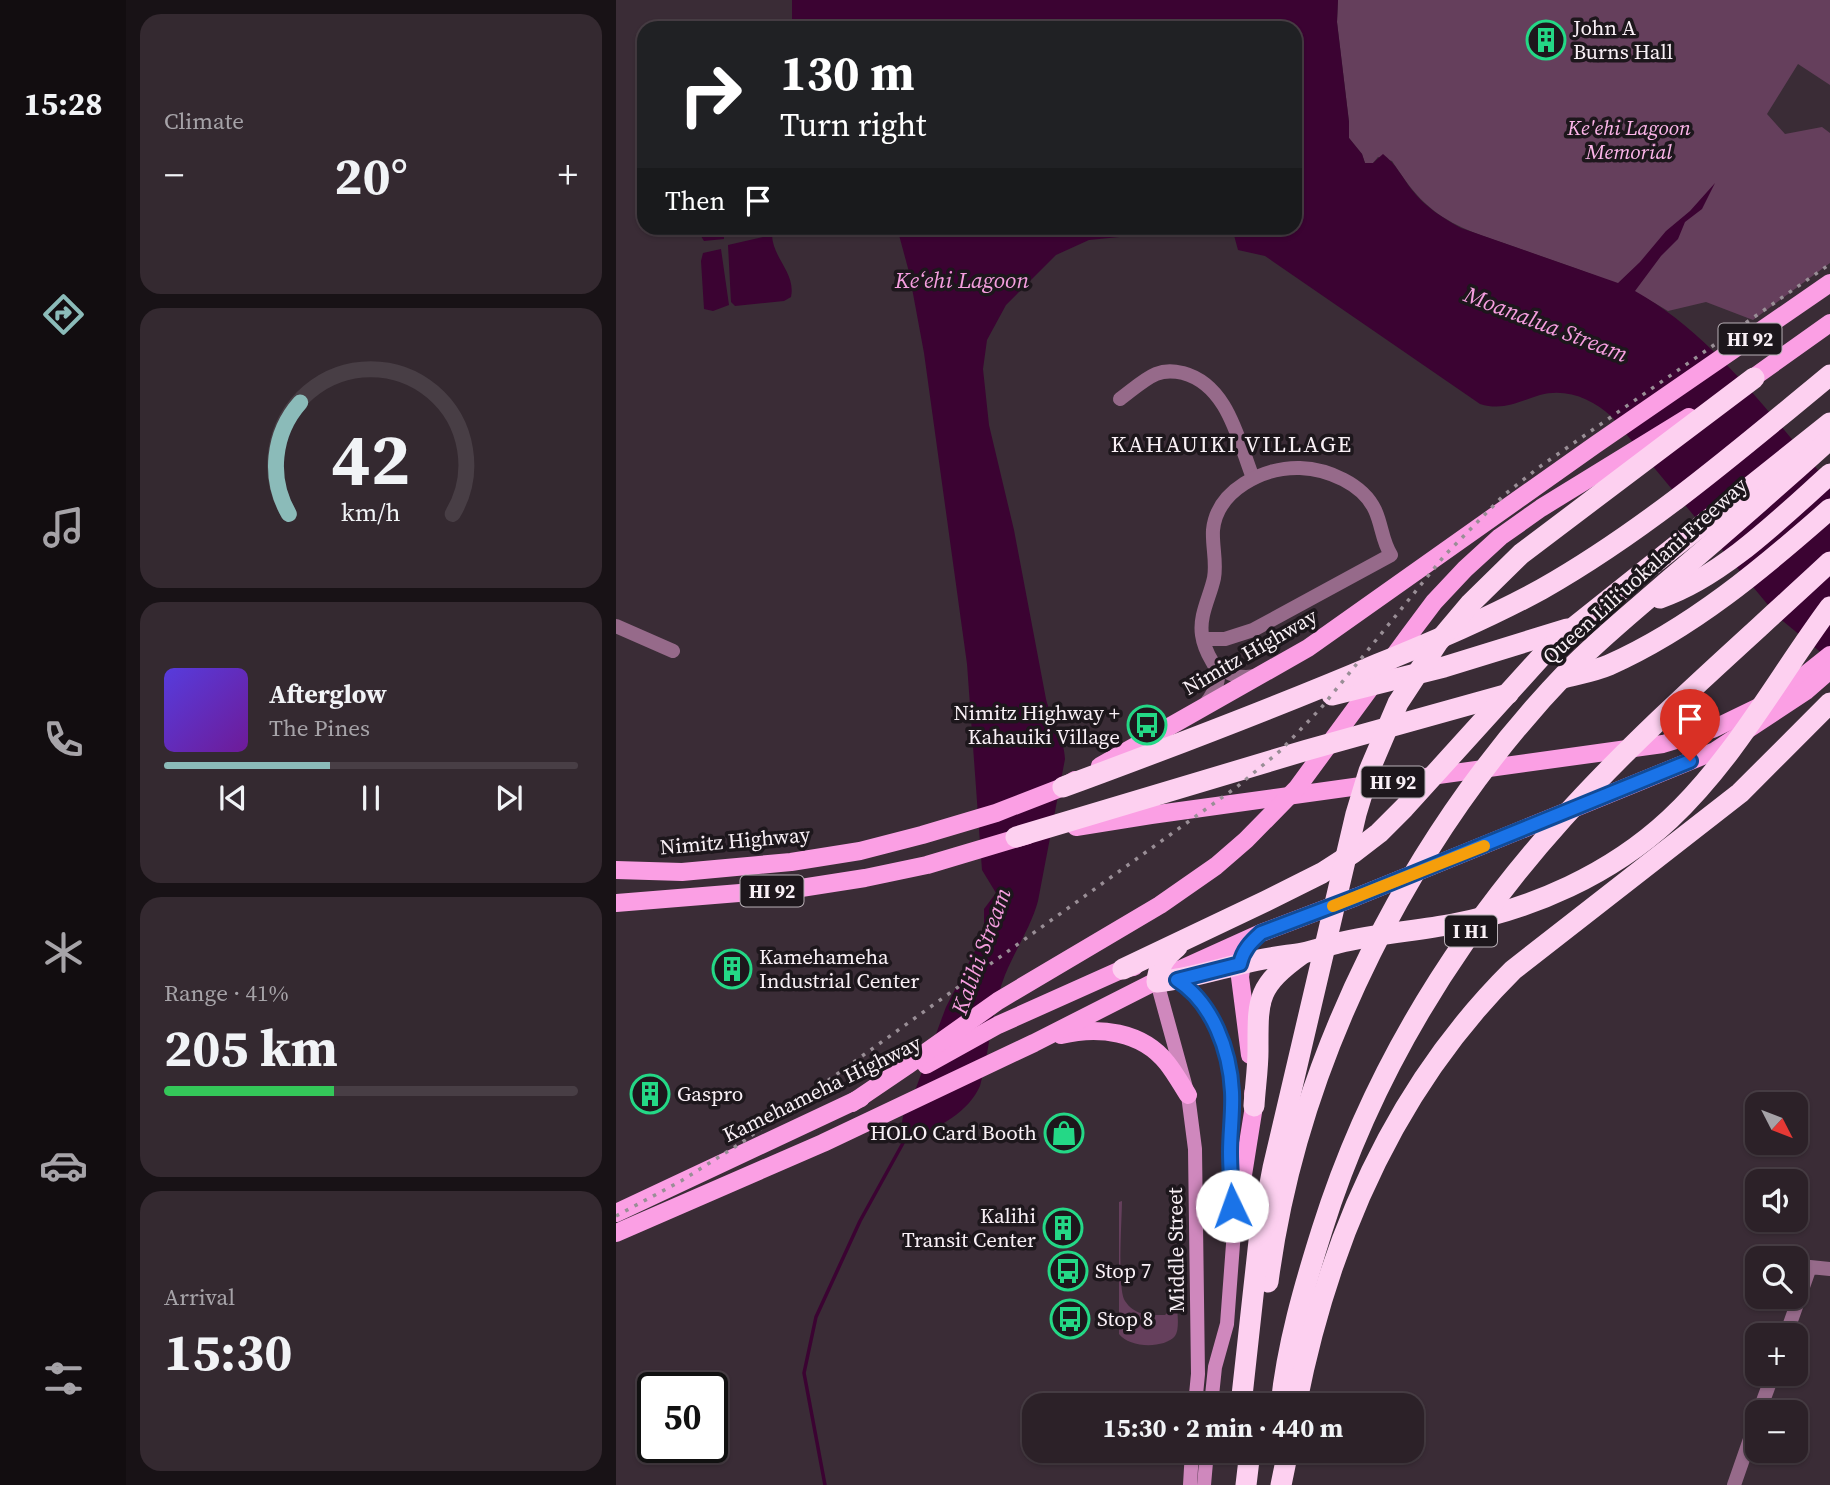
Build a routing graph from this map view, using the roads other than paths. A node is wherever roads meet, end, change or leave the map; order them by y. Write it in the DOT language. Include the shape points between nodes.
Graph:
graph roads {
  1 [pos="1830,283"];
  2 [pos="1830,323"];
  3 [pos="1830,375"];
  4 [pos="1754,378"];
  5 [pos="1120,399"];
  6 [pos="1830,423"];
  7 [pos="1830,439"];
  8 [pos="1830,474"];
  9 [pos="1253,478"];
  10 [pos="1830,509"];
  11 [pos="1830,562"];
  12 [pos="1830,607"];
  13 [pos="616,626"];
  14 [pos="1203,639"];
  15 [pos="673,651"];
  16 [pos="1830,655"];
  17 [pos="1216,665"];
  18 [pos="1830,670"];
  19 [pos="1257,676"];
  20 [pos="1830,704"];
  21 [pos="1203,706"];
  22 [pos="1265,712"];
  23 [pos="1063,787"];
  24 [pos="1072,824"];
  25 [pos="1016,837"];
  26 [pos="616,870"];
  27 [pos="616,903"];
  28 [pos="1261,933"];
  29 [pos="1184,941"];
  30 [pos="1304,953"];
  31 [pos="1240,964"];
  32 [pos="1123,969"];
  33 [pos="1165,977"];
  34 [pos="1034,1043"];
  35 [pos="913,1067"];
  36 [pos="1188,1095"];
  37 [pos="1254,1106"];
  38 [pos="616,1213"];
  39 [pos="1234,1231"];
  40 [pos="616,1233"];
  41 [pos="1830,1269"];
  42 [pos="1790,1323"];
  43 [pos="1196,1393"];
  44 [pos="1212,1393"];
  45 [pos="1242,1393"];
  46 [pos="1256,1393"];
  47 [pos="1283,1393"];
  48 [pos="1299,1393"];
  49 [pos="1745,1453"];
  50 [pos="1191,1463"];
  51 [pos="1206,1463"];
  52 [pos="1238,1463"];
  53 [pos="1249,1463"];
  54 [pos="1276,1463"];
  55 [pos="1286,1463"];
  56 [pos="1190,1485"];
  57 [pos="1204,1485"];
  58 [pos="1237,1485"];
  59 [pos="1246,1485"];
  60 [pos="1275,1485"];
  61 [pos="1281,1485"];
  62 [pos="1734,1485"];
  1 -- 19 [label="main road, Nimitz Highway / HI 92" via="1308,648"];
  2 -- 4 [label="main road"];
  3 -- 22 [label="highway" via="1636,529 1543,588 1486,619"];
  4 -- 35 [label="main road" via="1500,537 1434,602 1297,788 1247,840 1160,905 998,1000"];
  4 -- 45 [label="highway" via="1521,554 1437,642 1398,703 1368,771 1356,814 1276,1155 1259,1241"];
  5 -- 9 [label="street" via="1156,374 1171,370 1206,384 1223,403"];
  6 -- 29 [label="highway" via="1563,636 1379,833 1322,873"];
  7 -- 46 [label="highway, Queen Liliʻuokalani Freeway" via="1570,669 1506,742 1419,865 1365,964 1299,1138 1270,1269"];
  8 -- 22 [label="highway" via="1761,536 1670,594 1494,652"];
  9 -- 14 [label="street" via="1228,497 1215,520 1215,567 1202,619"];
  9 -- 14 [label="street" via="1304,468 1346,481 1377,512 1391,555 1252,630 1225,639"];
  10 -- 24 [label="highway" via="1721,600 1607,666 1307,750"];
  11 -- 47 [label="highway, I H1" via="1564,817 1498,895 1446,970 1401,1044 1352,1145 1306,1284"];
  12 -- 30 [label="highway" via="1693,796 1628,855 1544,898 1457,924"];
  13 -- 15 [label="street"];
  14 -- 17 [label="street"];
  16 -- 24 [label="main road, HI 92" via="1775,699 1713,729 1663,744"];
  17 -- 19 [label="street" via="1229,675"];
  17 -- 21 [label="street" via="1219,678"];
  18 -- 28 [label="main road" via="1715,751"];
  19 -- 21 [label="main road, Nimitz Highway / HI 92"];
  20 -- 48 [label="highway" via="1740,793 1513,970 1484,998 1429,1068 1365,1184 1316,1325"];
  21 -- 23 [label="main road, Nimitz Highway / HI 92"];
  22 -- 23 [label="highway"];
  23 -- 26 [label="main road, Nimitz Highway / HI 92" via="996,813 860,851 682,872"];
  24 -- 25 [label="highway"];
  25 -- 27 [label="main road, HI 92" via="865,878 801,888"];
  28 -- 31 [label="main road" via="1249,944"];
  28 -- 33 [label="main road"];
  29 -- 32 [label="highway"];
  29 -- 33 [label="highway" via="1170,953"];
  30 -- 31 [label="highway"];
  30 -- 37 [label="highway" via="1278,973 1259,1002"];
  31 -- 33 [label="highway"];
  31 -- 37 [label="main road"];
  32 -- 33 [label="main road" via="1149,968"];
  32 -- 35 [label="main road, Kamehameha Highway"];
  33 -- 34 [label="main road"];
  33 -- 36 [label="main road, Middle Street"];
  33 -- 39 [label="main road" via="1202,1002 1228,1062"];
  34 -- 36 [label="main road" via="1074,1032 1126,1035 1154,1050"];
  34 -- 40 [label="main road" via="786,1160"];
  35 -- 38 [label="main road, Kamehameha Highway" via="852,1103"];
  36 -- 43 [label="main road, Middle Street" via="1197,1206"];
  37 -- 39 [label="main road"];
  39 -- 44 [label="main road" via="1227,1324"];
  41 -- 42 [label="street" via="1810,1267"];
  49 -- 62 [label="street"];
  50 -- 56 [label="main road"];
  51 -- 57 [label="main road"];
  52 -- 58 [label="highway"];
  53 -- 59 [label="highway"];
  54 -- 60 [label="highway"];
  55 -- 61 [label="highway"];
}
